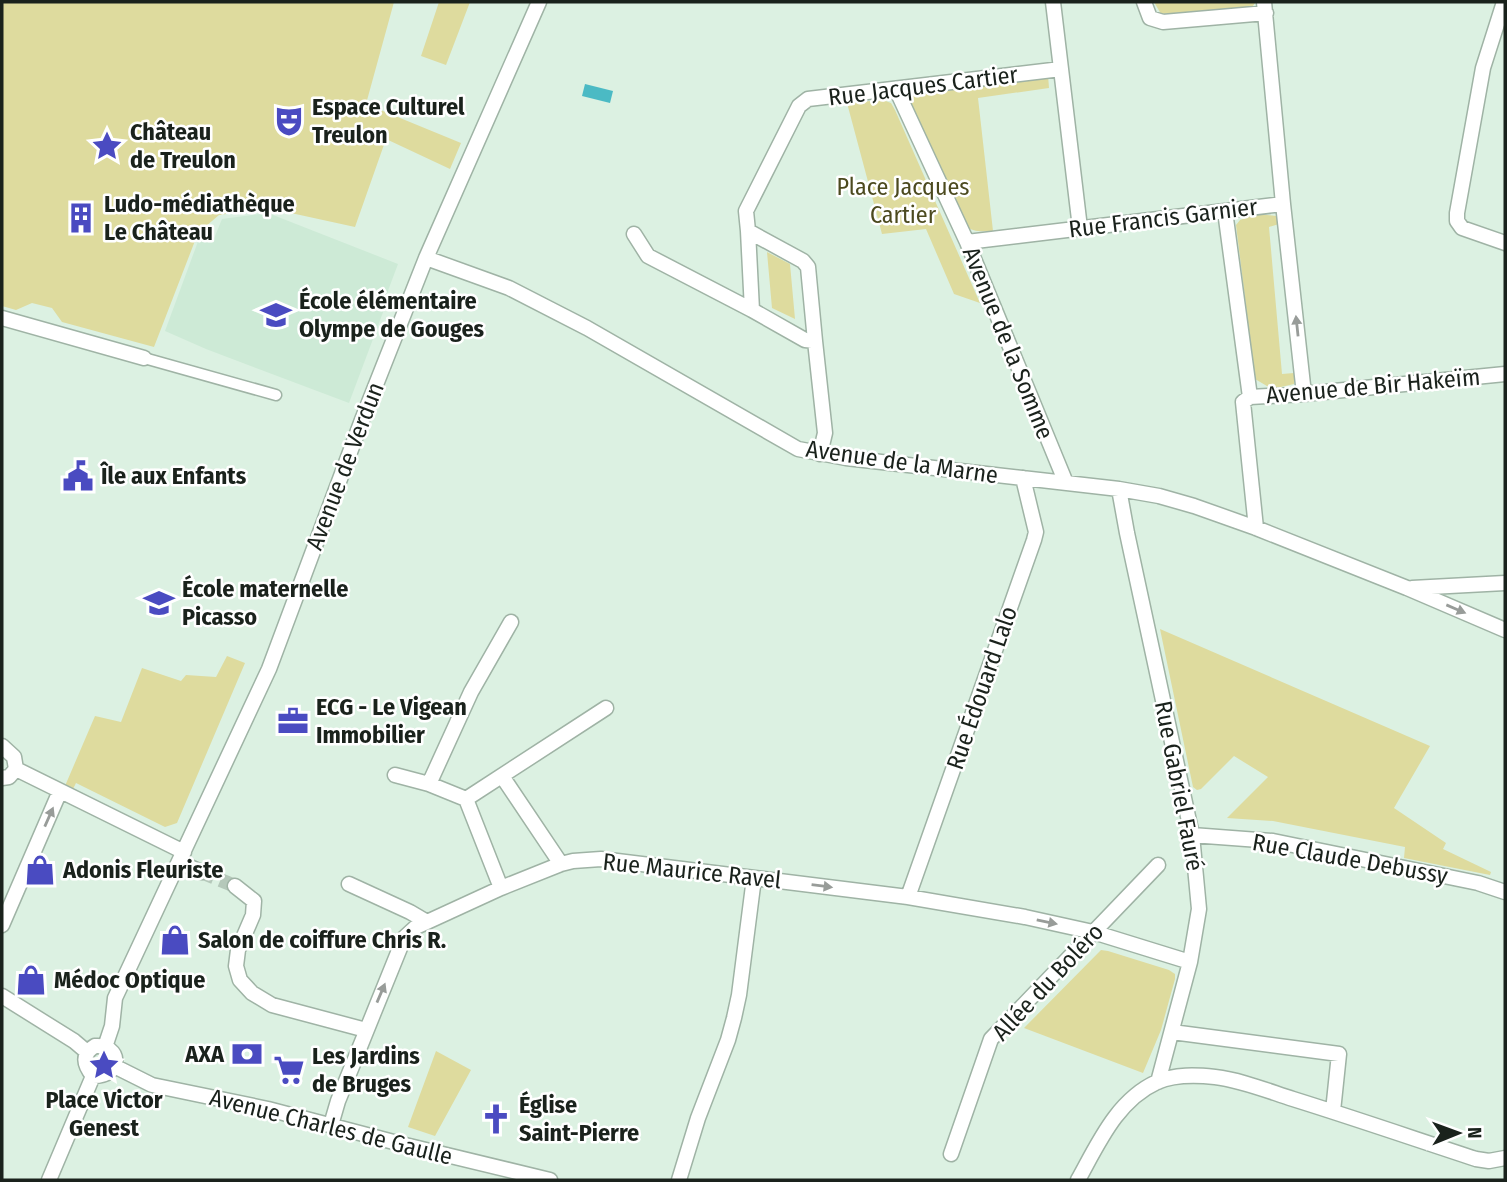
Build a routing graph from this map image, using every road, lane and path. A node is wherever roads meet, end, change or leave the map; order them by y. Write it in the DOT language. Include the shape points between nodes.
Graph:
graph roads {
  1 [pos="539,2"];
  2 [pos="1053,2"];
  3 [pos="1144,2"];
  4 [pos="1504,2"];
  5 [pos="1265,7"];
  6 [pos="1061,69"];
  7 [pos="896,89"];
  8 [pos="1283,204"];
  9 [pos="1225,211"];
  10 [pos="1080,228"];
  11 [pos="748,232"];
  12 [pos="634,234"];
  13 [pos="967,242"];
  14 [pos="1505,243"];
  15 [pos="426,258"];
  16 [pos="752,310"];
  17 [pos="2,318"];
  18 [pos="815,341"];
  19 [pos="144,358"];
  20 [pos="1505,374"];
  21 [pos="1304,394"];
  22 [pos="276,395"];
  23 [pos="1250,397"];
  24 [pos="820,454"];
  25 [pos="1023,478"];
  26 [pos="1066,483"];
  27 [pos="1119,489"];
  28 [pos="1256,528"];
  29 [pos="1505,583"];
  30 [pos="1407,588"];
  31 [pos="511,622"];
  32 [pos="1505,630"];
  33 [pos="606,708"];
  34 [pos="2,747"];
  35 [pos="16,769"];
  36 [pos="395,775"];
  37 [pos="502,776"];
  38 [pos="2,778"];
  39 [pos="429,784"];
  40 [pos="60,791"];
  41 [pos="466,799"];
  42 [pos="1192,835"];
  43 [pos="181,857"];
  44 [pos="561,864"];
  45 [pos="1158,865"];
  46 [pos="201,872"];
  47 [pos="754,878"];
  48 [pos="349,884"];
  49 [pos="235,886"];
  50 [pos="501,888"];
  51 [pos="1505,892"];
  52 [pos="908,897"];
  53 [pos="427,922"];
  54 [pos="2,925"];
  55 [pos="1093,932"];
  56 [pos="1191,962"];
  57 [pos="2,996"];
  58 [pos="366,1030"];
  59 [pos="1172,1032"];
  60 [pos="105,1047"];
  61 [pos="87,1052"];
  62 [pos="114,1066"];
  63 [pos="93,1076"];
  64 [pos="1157,1082"];
  65 [pos="1333,1111"];
  66 [pos="331,1125"];
  67 [pos="951,1154"];
  68 [pos="1505,1158"];
  69 [pos="49,1180"];
  70 [pos="550,1180"];
  71 [pos="679,1180"];
  72 [pos="1078,1180"];
  1 -- 15 [label="street, Avenue de Verdun"];
  2 -- 6 [label="street"];
  3 -- 5 [label="street" via="1150,18 1163,22"];
  4 -- 14 [label="street" via="1483,68 1457,221 1462,228"];
  5 -- 8 [label="street, Rue Francis Garnier"];
  6 -- 7 [label="street, Rue Jacques Cartier"];
  6 -- 10 [label="street"];
  7 -- 11 [label="street, Rue Jacques Cartier" via="808,99 799,106 746,211"];
  7 -- 13 [label="street, Avenue de la Somme"];
  8 -- 9 [label="street, Rue Francis Garnier"];
  21 -- 8 [label="street, one-way"];
  9 -- 10 [label="street, Rue Francis Garnier"];
  9 -- 23 [label="street"];
  10 -- 13 [label="street, Rue Francis Garnier"];
  11 -- 16 [label="street, Rue Jacques Cartier"];
  11 -- 18 [label="street" via="808,267"];
  12 -- 16 [label="street" via="648,256"];
  13 -- 26 [label="street, Avenue de la Somme"];
  15 -- 24 [label="street, Avenue de la Marne" via="509,288 798,449"];
  15 -- 43 [label="street, Avenue de Verdun" via="270,669"];
  16 -- 18 [label="street" via="805,340"];
  17 -- 19 [label="street"];
  18 -- 24 [label="street" via="825,433"];
  19 -- 22 [label="street"];
  20 -- 21 [label="street, Avenue de Bir Hakeïm"];
  21 -- 23 [label="street, Avenue de Bir Hakeïm"];
  23 -- 28 [label="street, Avenue de Bir Hakeïm" via="1243,402"];
  24 -- 25 [label="street, Avenue de la Marne"];
  25 -- 26 [label="street, Avenue de la Marne"];
  25 -- 52 [label="street, Rue Édouard Lalo" via="1034,540"];
  26 -- 27 [label="street, Avenue de la Marne"];
  27 -- 28 [label="street, Avenue de la Marne" via="1170,499"];
  27 -- 42 [label="street, Rue Gabriel Fauré"];
  28 -- 30 [label="street, Avenue de la Marne"];
  29 -- 30 [label="street"];
  30 -- 32 [label="street, Avenue de la Marne, one-way"];
  31 -- 39 [label="street" via="471,692"];
  33 -- 37 [label="street"];
  34 -- 35 [label="street" via="14,757"];
  35 -- 38 [label="street"];
  35 -- 40 [label="street"];
  36 -- 39 [label="street"];
  37 -- 41 [label="street"];
  37 -- 44 [label="street"];
  39 -- 41 [label="street"];
  40 -- 43 [label="street"];
  54 -- 40 [label="street, one-way"];
  41 -- 50 [label="street"];
  42 -- 51 [label="street, Rue Claude Debussy" via="1273,841"];
  42 -- 56 [label="street, Rue Gabriel Fauré" via="1199,909"];
  43 -- 46 [label="street"];
  43 -- 60 [label="street, Avenue de Verdun" via="115,998"];
  44 -- 47 [label="street, Rue Maurice Ravel" via="601,859"];
  44 -- 50 [label="street, Rue Maurice Ravel"];
  45 -- 55 [label="street, Allée du Boléro"];
  47 -- 52 [label="street, Rue Maurice Ravel, one-way"];
  47 -- 71 [label="street" via="734,1018"];
  48 -- 53 [label="street"];
  49 -- 58 [label="street" via="254,901 238,950 240,980 272,1005"];
  50 -- 53 [label="street, Rue Maurice Ravel"];
  52 -- 55 [label="street, Rue Maurice Ravel, one-way"];
  58 -- 53 [label="street, Rue Maurice Ravel, one-way" via="404,938"];
  55 -- 56 [label="street, Rue Maurice Ravel"];
  55 -- 67 [label="street, Allée du Boléro" via="991,1039"];
  56 -- 59 [label="street, Rue Gabriel Fauré"];
  57 -- 61 [label="street"];
  58 -- 66 [label="street, Rue Maurice Ravel"];
  59 -- 64 [label="street, Rue Gabriel Fauré"];
  59 -- 65 [label="street" via="1339,1054"];
  60 -- 61 [label="street" via="95,1046"];
  60 -- 62 [label="street" via="114,1056"];
  61 -- 63 [label="street" via="85,1066"];
  62 -- 63 [label="street" via="109,1074"];
  62 -- 66 [label="street, Avenue Charles de Gaulle" via="152,1085"];
  63 -- 69 [label="street"];
  64 -- 65 [label="street" via="1191,1075 1218,1077"];
  64 -- 72 [label="street" via="1121,1109"];
  65 -- 68 [label="street" via="1476,1159"];
  66 -- 70 [label="street, Avenue Charles de Gaulle"];
}
